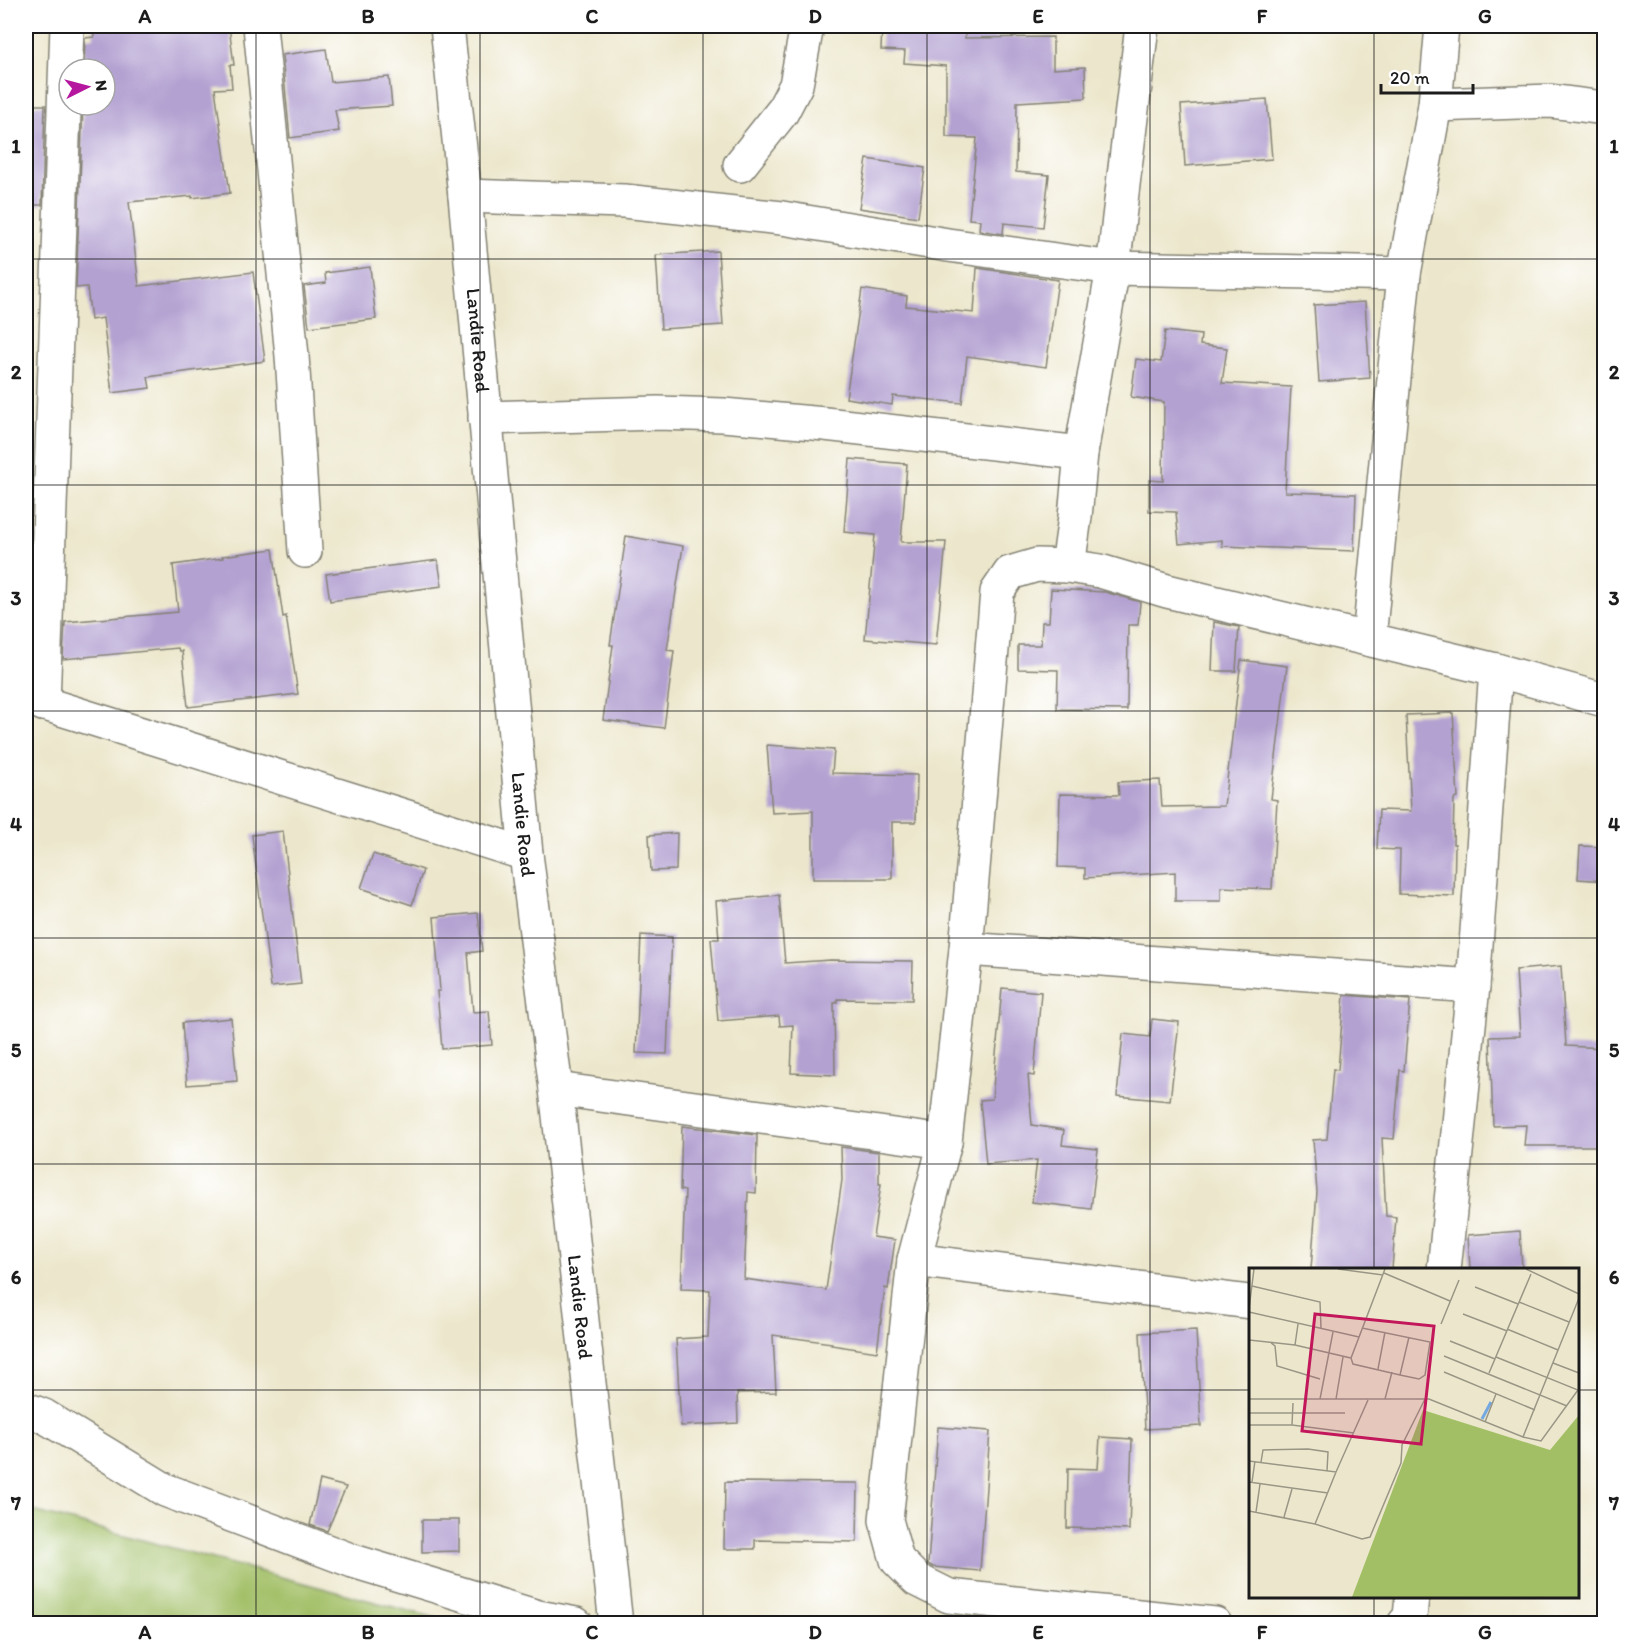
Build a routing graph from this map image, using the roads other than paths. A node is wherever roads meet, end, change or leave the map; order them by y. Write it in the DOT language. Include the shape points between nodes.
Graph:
graph roads {
  1 [pos="67,26"];
  2 [pos="260,26"];
  3 [pos="447,26"];
  4 [pos="807,26"];
  5 [pos="1142,26"];
  6 [pos="1442,26"];
  7 [pos="1435,105"];
  8 [pos="1605,108"];
  9 [pos="740,165"];
  10 [pos="465,196"];
  11 [pos="1113,268"];
  12 [pos="1404,274"];
  13 [pos="485,418"];
  14 [pos="1081,453"];
  15 [pos="305,551"];
  16 [pos="1068,566"];
  17 [pos="1369,639"];
  18 [pos="1496,670"];
  19 [pos="1605,700"];
  20 [pos="34,701"];
  21 [pos="526,854"];
  22 [pos="966,949"];
  23 [pos="1473,986"];
  24 [pos="556,1089"];
  25 [pos="945,1142"];
  26 [pos="914,1260"];
  27 [pos="1444,1268"];
  28 [pos="1249,1302"];
  29 [pos="26,1409"];
  30 [pos="1412,1598"];
  31 [pos="576,1623"];
  32 [pos="616,1623"];
  33 [pos="1215,1623"];
  34 [pos="1404,1623"];
  1 -- 20 [label="street"];
  2 -- 15 [label="street" via="292,356"];
  3 -- 10 [label="street, Landie Road"];
  4 -- 9 [label="street" via="796,85 782,112"];
  5 -- 11 [label="street"];
  6 -- 7 [label="street"];
  7 -- 8 [label="street" via="1550,101"];
  7 -- 12 [label="street"];
  10 -- 11 [label="street" via="624,201 782,218"];
  10 -- 13 [label="street, Landie Road"];
  11 -- 12 [label="street"];
  11 -- 14 [label="street"];
  12 -- 17 [label="street"];
  13 -- 14 [label="street" via="723,415"];
  13 -- 21 [label="street, Landie Road"];
  14 -- 16 [label="street"];
  16 -- 17 [label="street"];
  16 -- 22 [label="street" via="1037,565 1010,573 997,592"];
  17 -- 18 [label="street"];
  18 -- 19 [label="street"];
  18 -- 23 [label="street"];
  20 -- 21 [label="street"];
  21 -- 24 [label="street, Landie Road"];
  22 -- 23 [label="street"];
  22 -- 25 [label="street"];
  23 -- 27 [label="street"];
  24 -- 25 [label="street"];
  24 -- 32 [label="street, Landie Road"];
  25 -- 26 [label="street"];
  26 -- 28 [label="street"];
  26 -- 33 [label="street" via="886,1520 897,1560 917,1580 949,1596"];
  29 -- 31 [label="street" via="44,1416 165,1490 353,1561 538,1617"];
  30 -- 34 [label="street" via="1410,1617"];
}
